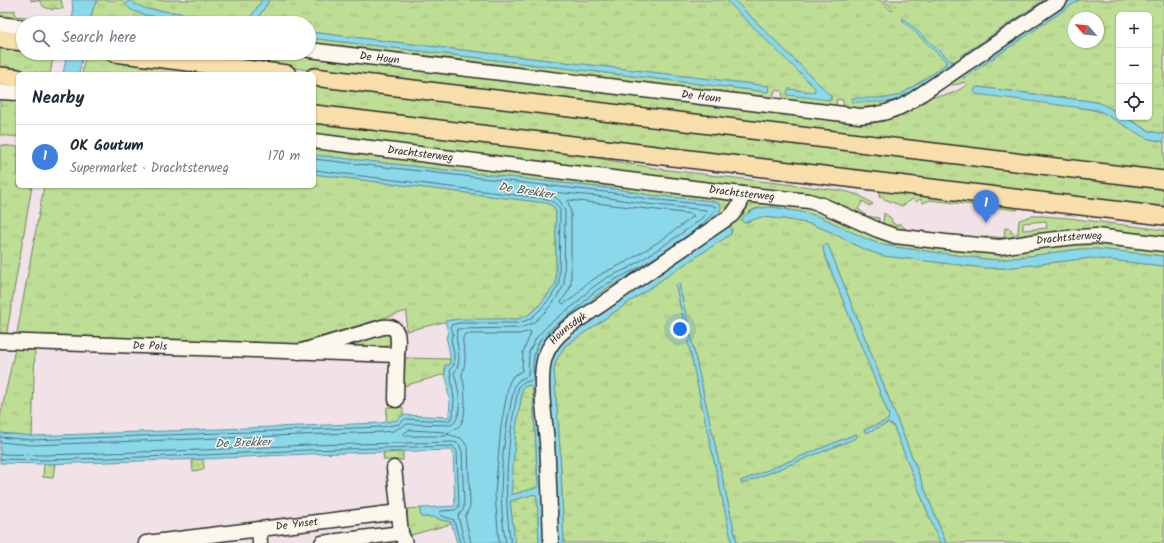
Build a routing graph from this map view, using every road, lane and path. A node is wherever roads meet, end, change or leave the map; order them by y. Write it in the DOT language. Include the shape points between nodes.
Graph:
graph roads {
  1 [pos="1060,0"];
  2 [pos="0,24"];
  3 [pos="16,26"];
  4 [pos="0,39"];
  5 [pos="16,41"];
  6 [pos="316,51"];
  7 [pos="172,60"];
  8 [pos="271,72"];
  9 [pos="0,76"];
  10 [pos="316,77"];
  11 [pos="16,78"];
  12 [pos="0,92"];
  13 [pos="16,93"];
  14 [pos="316,114"];
  15 [pos="316,141"];
  16 [pos="1164,180"];
  17 [pos="742,194"];
  18 [pos="1164,216"];
  19 [pos="1164,244"];
  20 [pos="0,341"];
  21 [pos="299,352"];
  22 [pos="398,355"];
  23 [pos="396,400"];
  24 [pos="394,468"];
  25 [pos="399,512"];
  26 [pos="259,536"];
  27 [pos="403,538"];
  28 [pos="146,543"];
  29 [pos="322,543"];
  30 [pos="551,543"];
  1 -- 6 [label="street, De Houn" via="908,103 898,109 873,116"];
  2 -- 3 [label="street"];
  4 -- 5 [label="main road"];
  7 -- 8 [label="main road"];
  9 -- 11 [label="main road"];
  10 -- 16 [label="main road"];
  12 -- 13 [label="street"];
  14 -- 18 [label="main road"];
  15 -- 17 [label="street, Drachtsterweg"];
  17 -- 19 [label="street, Drachtsterweg" via="809,201 895,236 973,246 1000,247 1096,236"];
  17 -- 30 [label="street, Hounsdyk" via="740,204 732,215 567,328 548,348 542,380"];
  20 -- 21 [label="street, De Pols"];
  21 -- 22 [label="street, De Pols"];
  21 -- 22 [label="street, De Pols" via="388,326 398,334"];
  22 -- 23 [label="street, De Pols"];
  24 -- 25 [label="street"];
  25 -- 26 [label="street, De Ynset"];
  25 -- 27 [label="street"];
  26 -- 28 [label="street, De Ynset"];
  27 -- 29 [label="street, De Ynset"];
}
